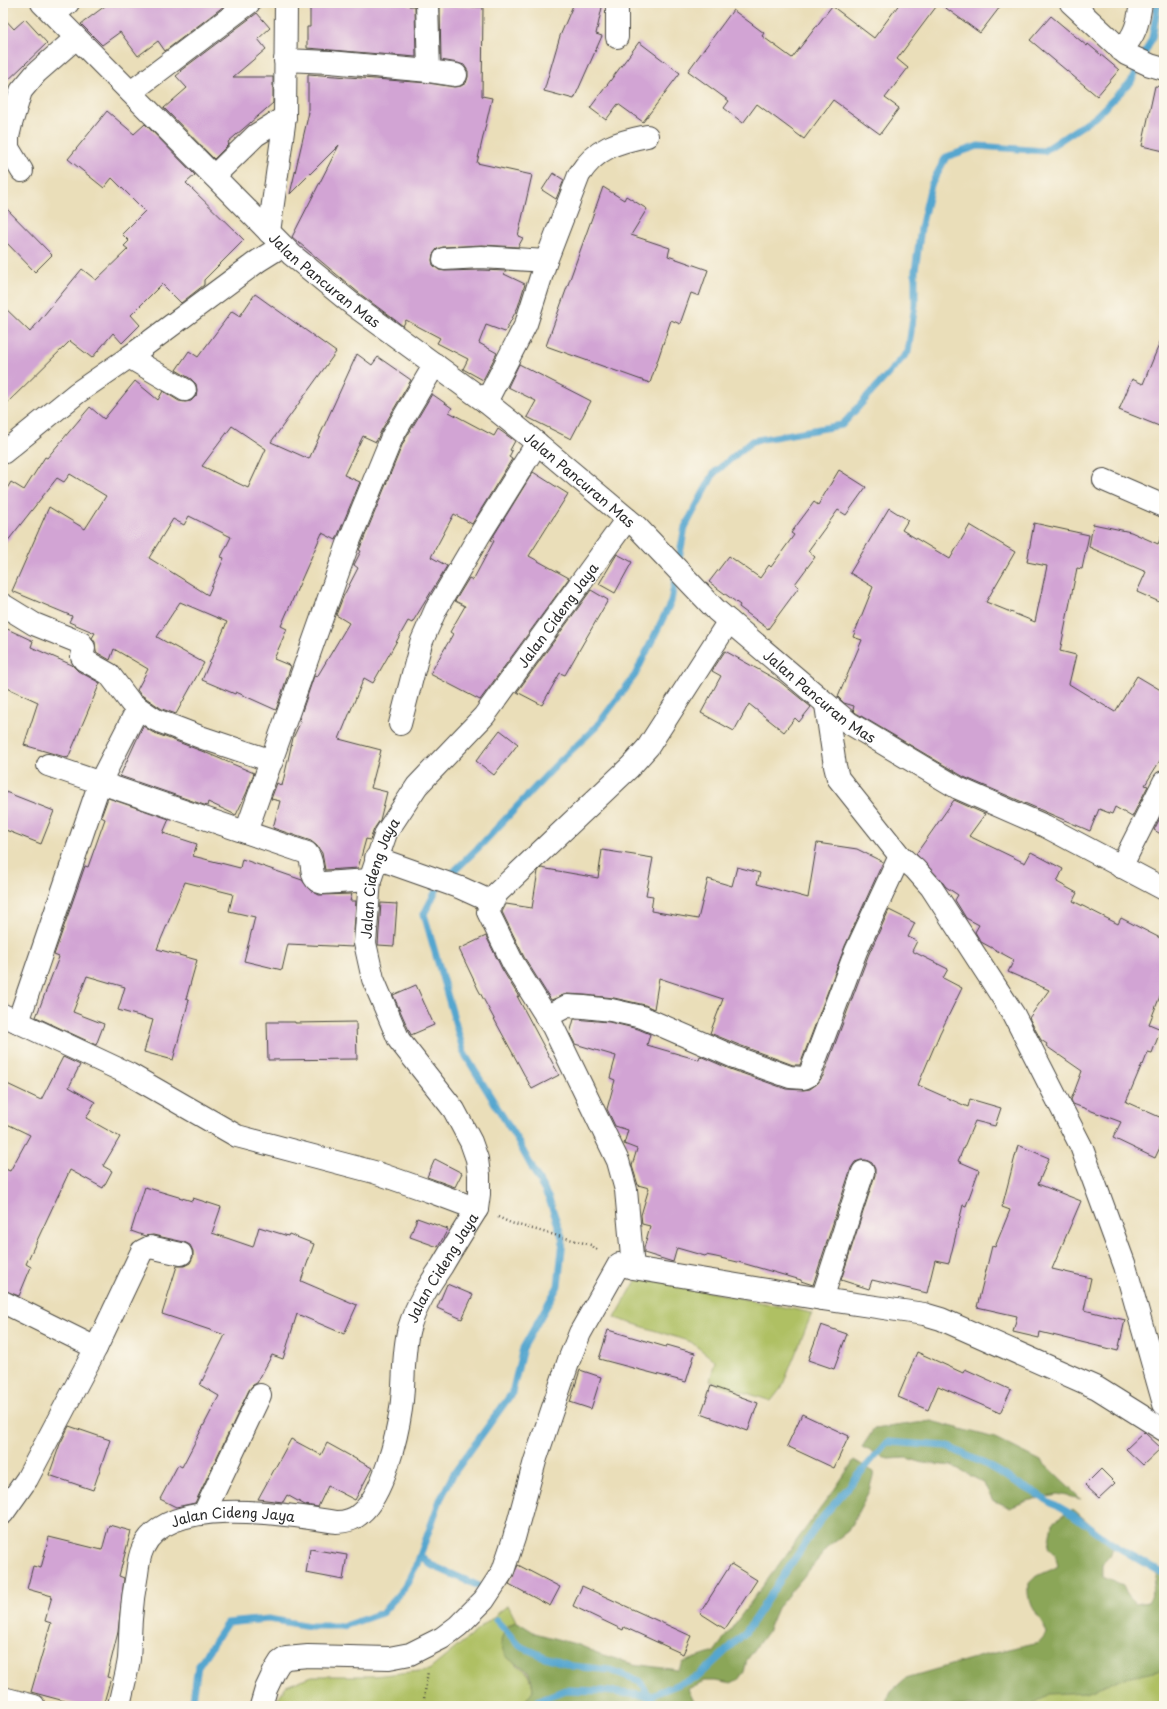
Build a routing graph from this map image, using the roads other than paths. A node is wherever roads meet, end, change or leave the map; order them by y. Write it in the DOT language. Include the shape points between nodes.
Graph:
graph roads {
  1 [pos="249,3"];
  2 [pos="286,3"];
  3 [pos="427,3"];
  4 [pos="617,3"];
  5 [pos="1071,3"];
  6 [pos="1141,3"];
  7 [pos="55,7"];
  8 [pos="617,37"];
  9 [pos="76,38"];
  10 [pos="1124,52"];
  11 [pos="285,60"];
  12 [pos="1157,67"];
  13 [pos="429,71"];
  14 [pos="456,75"];
  15 [pos="131,92"];
  16 [pos="285,117"];
  17 [pos="647,136"];
  18 [pos="22,171"];
  19 [pos="214,176"];
  20 [pos="276,239"];
  21 [pos="444,259"];
  22 [pos="546,261"];
  23 [pos="129,357"];
  24 [pos="435,364"];
  25 [pos="184,390"];
  26 [pos="486,402"];
  27 [pos="7,442"];
  28 [pos="537,443"];
  29 [pos="1104,480"];
  30 [pos="1164,506"];
  31 [pos="632,523"];
  32 [pos="3,605"];
  33 [pos="729,621"];
  34 [pos="826,705"];
  35 [pos="138,708"];
  36 [pos="400,724"];
  37 [pos="272,761"];
  38 [pos="48,765"];
  39 [pos="100,782"];
  40 [pos="1164,782"];
  41 [pos="246,832"];
  42 [pos="900,856"];
  43 [pos="376,858"];
  44 [pos="1121,867"];
  45 [pos="370,880"];
  46 [pos="1164,889"];
  47 [pos="492,902"];
  48 [pos="546,1017"];
  49 [pos="10,1019"];
  50 [pos="864,1172"];
  51 [pos="477,1209"];
  52 [pos="181,1254"];
  53 [pos="632,1268"];
  54 [pos="822,1300"];
  55 [pos="3,1302"];
  56 [pos="96,1348"];
  57 [pos="260,1395"];
  58 [pos="1164,1404"];
  59 [pos="1164,1430"];
  60 [pos="3,1513"];
  61 [pos="204,1513"];
  62 [pos="3,1698"];
  63 [pos="34,1706"];
  64 [pos="119,1706"];
  65 [pos="261,1706"];
  1 -- 15 [label="street"];
  2 -- 11 [label="street"];
  3 -- 13 [label="street"];
  4 -- 8 [label="street"];
  5 -- 10 [label="street"];
  6 -- 10 [label="street" via="1138,25"];
  7 -- 9 [label="street, Jalan Pancuran Mas"];
  9 -- 15 [label="street, Jalan Pancuran Mas"];
  9 -- 18 [label="street" via="36,73 21,91 10,124 8,148"];
  10 -- 12 [label="street"];
  11 -- 13 [label="street"];
  11 -- 16 [label="street"];
  13 -- 14 [label="street"];
  15 -- 19 [label="street, Jalan Pancuran Mas"];
  16 -- 19 [label="street" via="256,135"];
  16 -- 20 [label="street"];
  17 -- 22 [label="street" via="609,146 586,164 579,175"];
  19 -- 20 [label="street, Jalan Pancuran Mas"];
  20 -- 23 [label="street" via="212,294"];
  20 -- 24 [label="street, Jalan Pancuran Mas" via="352,304"];
  21 -- 22 [label="street" via="481,257"];
  22 -- 26 [label="street" via="526,324"];
  23 -- 25 [label="street"];
  23 -- 27 [label="street"];
  24 -- 26 [label="street, Jalan Pancuran Mas"];
  24 -- 37 [label="street" via="392,437 382,461 348,544"];
  26 -- 28 [label="street, Jalan Pancuran Mas"];
  28 -- 31 [label="street, Jalan Pancuran Mas"];
  28 -- 36 [label="street" via="436,609 421,643"];
  29 -- 30 [label="street"];
  31 -- 33 [label="street, Jalan Pancuran Mas"];
  31 -- 43 [label="street, Jalan Cideng Jaya" via="484,716 416,786 386,833"];
  32 -- 35 [label="street" via="34,624 81,643 84,648 82,658 109,674 125,696"];
  33 -- 34 [label="street, Jalan Pancuran Mas"];
  33 -- 47 [label="street" via="643,752 497,893"];
  34 -- 42 [label="street" via="838,778"];
  34 -- 44 [label="street, Jalan Pancuran Mas" via="849,723 958,788 1045,826"];
  35 -- 37 [label="street" via="167,725"];
  35 -- 39 [label="street"];
  37 -- 41 [label="street"];
  38 -- 39 [label="street"];
  39 -- 41 [label="street"];
  39 -- 49 [label="street"];
  40 -- 44 [label="street"];
  41 -- 45 [label="street" via="307,853 311,857 313,876 318,882"];
  42 -- 48 [label="street" via="856,951 811,1071 804,1078 790,1077 734,1057 642,1017 611,1010 567,1006"];
  42 -- 58 [label="street" via="931,887 1014,1015 1081,1146 1125,1266"];
  43 -- 45 [label="street, Jalan Cideng Jaya"];
  43 -- 47 [label="street"];
  44 -- 46 [label="street, Jalan Pancuran Mas"];
  45 -- 51 [label="street, Jalan Cideng Jaya" via="365,943 373,978 399,1040 454,1110 471,1142 479,1175"];
  47 -- 48 [label="street" via="488,912 494,926"];
  48 -- 53 [label="street" via="623,1175"];
  49 -- 51 [label="street" via="129,1074 237,1136 374,1172"];
  50 -- 54 [label="street"];
  51 -- 61 [label="street, Jalan Cideng Jaya" via="427,1289 410,1328 406,1344 402,1408 396,1437 379,1486 365,1509 345,1522 276,1513"];
  52 -- 56 [label="street" via="150,1246 142,1251"];
  53 -- 54 [label="street"];
  53 -- 65 [label="street" via="620,1264 580,1333 535,1461 503,1570 484,1600 442,1638 399,1657 286,1658 280,1662 266,1689"];
  54 -- 59 [label="street" via="924,1314 948,1322 1097,1388"];
  55 -- 56 [label="street"];
  56 -- 60 [label="street" via="27,1479"];
  57 -- 61 [label="street"];
  61 -- 64 [label="street, Jalan Cideng Jaya" via="170,1522 148,1538 143,1548 133,1596 129,1659"];
  62 -- 63 [label="street"];
}
